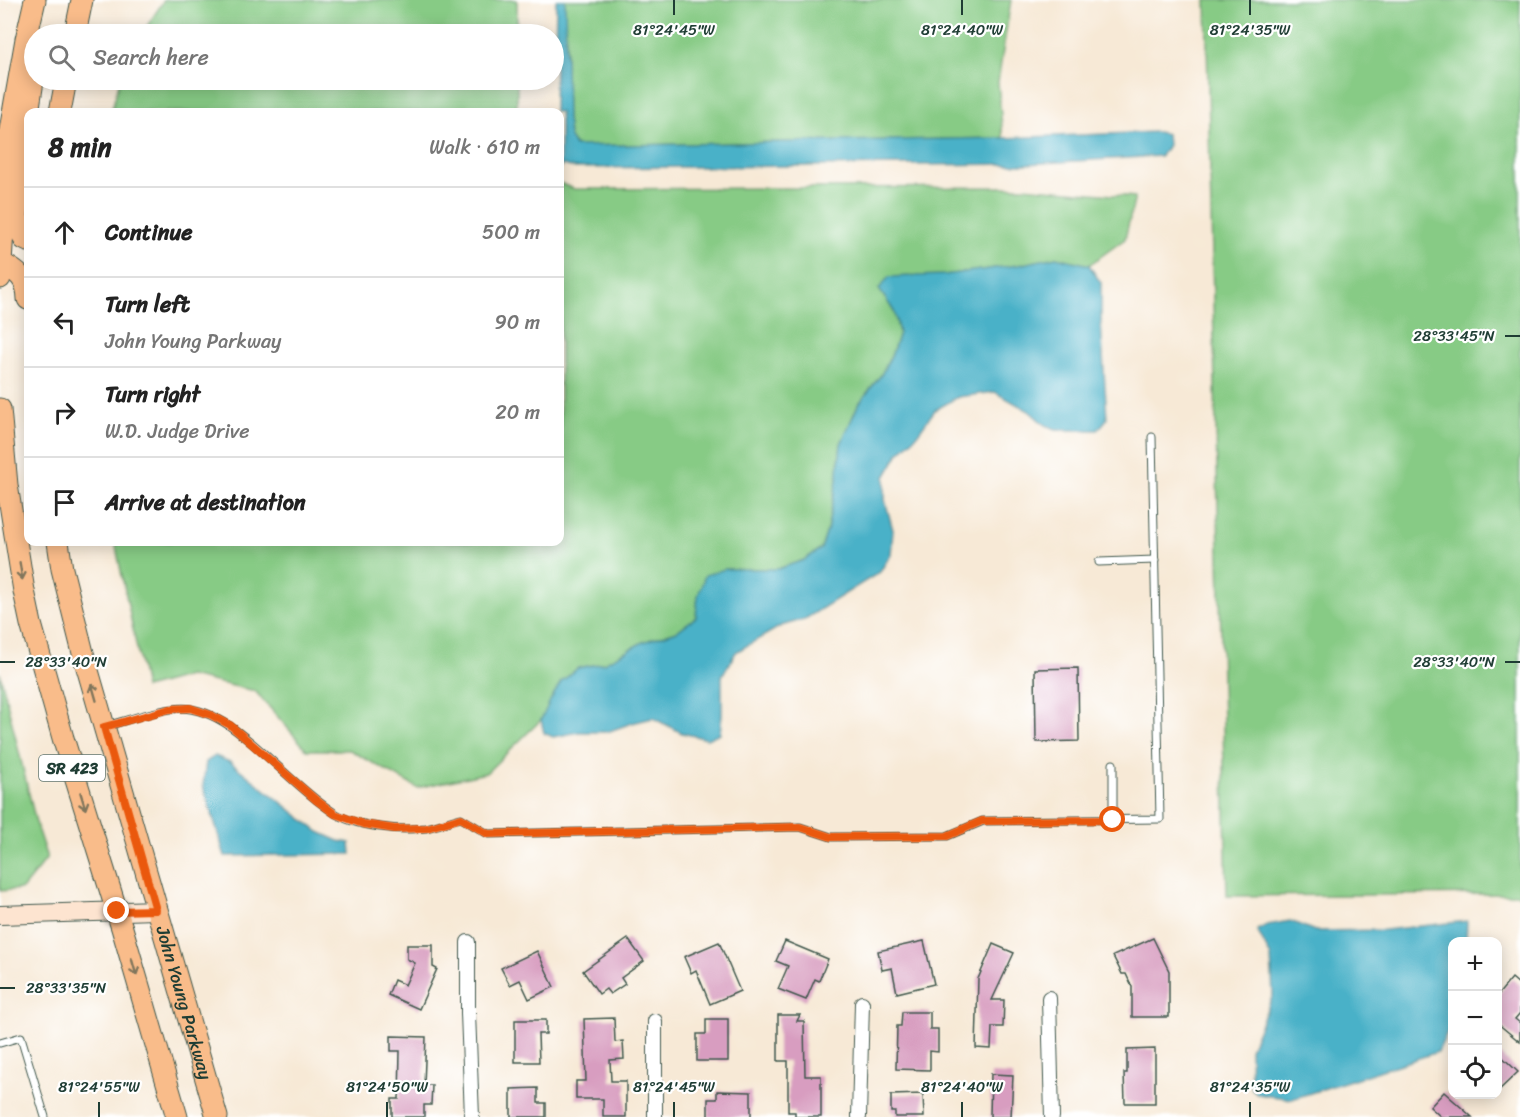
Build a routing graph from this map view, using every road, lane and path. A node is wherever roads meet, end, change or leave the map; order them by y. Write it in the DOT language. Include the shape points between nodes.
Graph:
graph roads {
  1 [pos="35,0"];
  2 [pos="47,0"];
  3 [pos="82,0"];
  4 [pos="29,24"];
  5 [pos="42,24"];
  6 [pos="77,24"];
  7 [pos="24,50"];
  8 [pos="31,90"];
  9 [pos="64,90"];
  10 [pos="28,108"];
  11 [pos="61,108"];
  12 [pos="24,137"];
  13 [pos="24,238"];
  14 [pos="0,270"];
  15 [pos="24,283"];
  16 [pos="0,409"];
  17 [pos="1152,437"];
  18 [pos="59,546"];
  19 [pos="1155,560"];
  20 [pos="1099,562"];
  21 [pos="104,727"];
  22 [pos="1113,764"];
  23 [pos="1113,820"];
  24 [pos="156,910"];
  25 [pos="117,911"];
  26 [pos="0,915"];
  27 [pos="468,942"];
  28 [pos="1049,998"];
  29 [pos="862,1003"];
  30 [pos="655,1021"];
  31 [pos="0,1044"];
  32 [pos="45,1117"];
  33 [pos="177,1117"];
  34 [pos="217,1117"];
  35 [pos="471,1117"];
  36 [pos="655,1117"];
  37 [pos="859,1117"];
  38 [pos="1052,1117"];
  1 -- 4 [label="main road"];
  2 -- 5 [label="main road"];
  3 -- 6 [label="main road"];
  7 -- 14 [label="main road" via="9,136"];
  8 -- 10 [label="main road"];
  9 -- 11 [label="main road"];
  12 -- 13 [label="main road" via="16,216"];
  14 -- 15 [label="main road" via="18,272"];
  16 -- 25 [label="main road, SR 423, one-way" via="10,519 31,624"];
  17 -- 19 [label="lane"];
  21 -- 18 [label="main road, John Young Parkway / SR 423, one-way"];
  19 -- 20 [label="lane"];
  19 -- 23 [label="lane" via="1160,819"];
  21 -- 23 [label="lane" via="170,709 190,708 211,715 230,725 335,814 395,829 427,828 461,818 488,834 800,827 831,837 947,836 982,821"];
  21 -- 24 [label="main road, John Young Parkway / SR 423"];
  22 -- 23 [label="lane"];
  24 -- 25 [label="street"];
  24 -- 34 [label="main road, John Young Parkway / SR 423"];
  25 -- 26 [label="street"];
  25 -- 33 [label="main road, SR 423, one-way"];
  27 -- 35 [label="street"];
  28 -- 38 [label="street"];
  29 -- 37 [label="street"];
  30 -- 36 [label="street"];
  31 -- 32 [label="lane" via="21,1037"];
}
